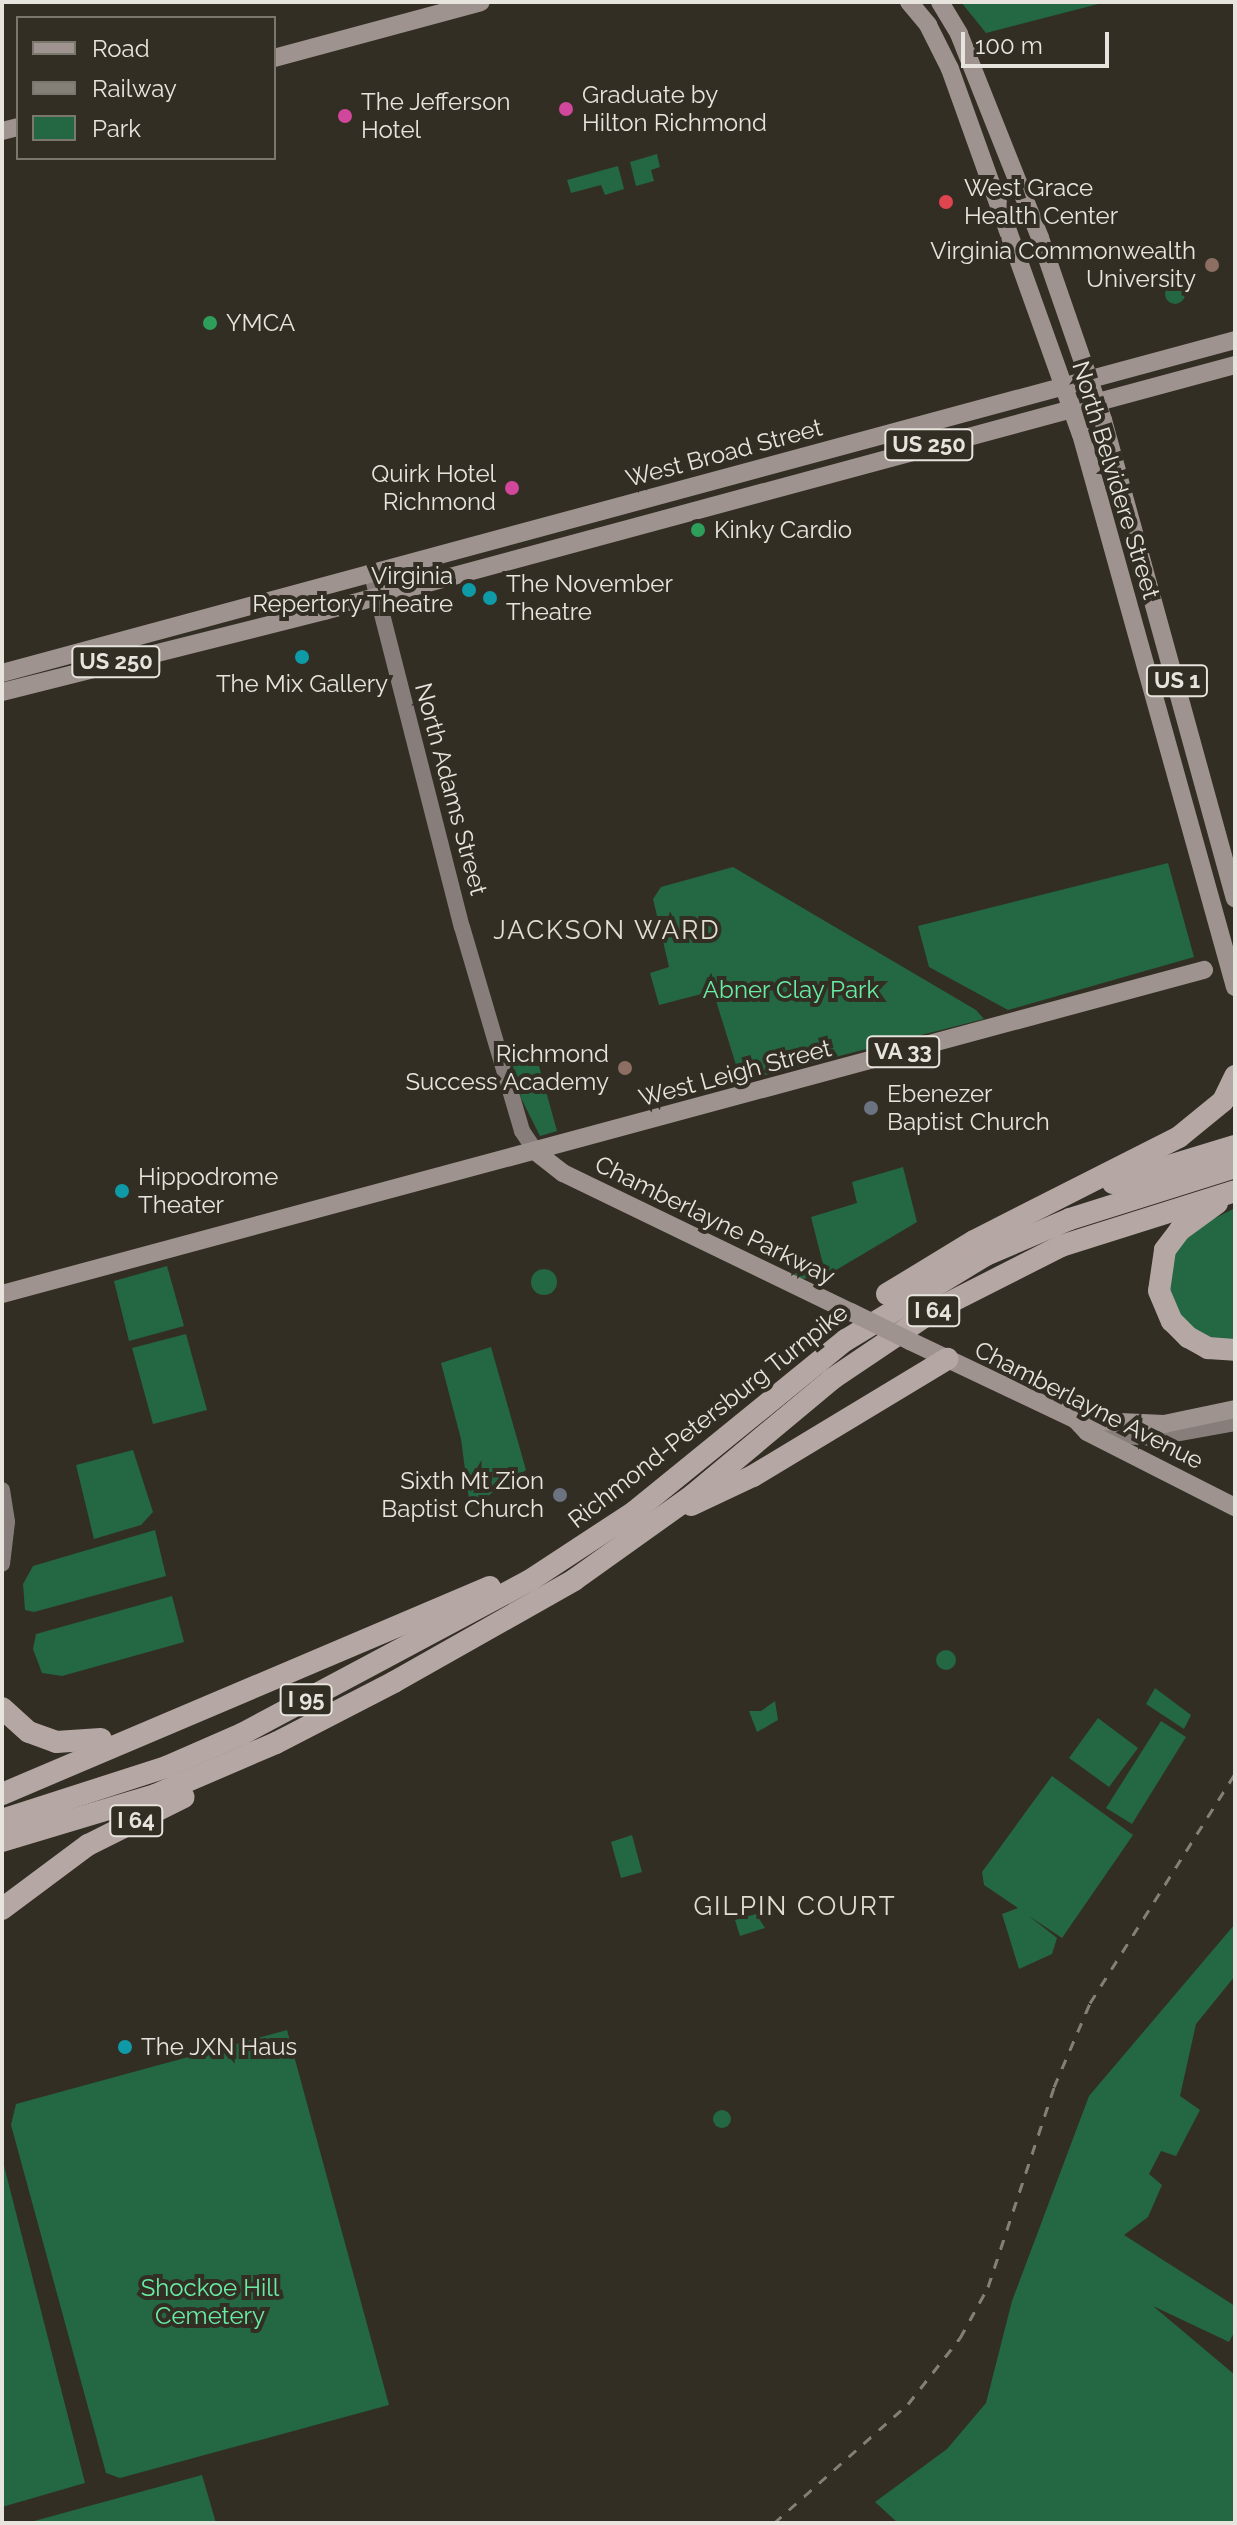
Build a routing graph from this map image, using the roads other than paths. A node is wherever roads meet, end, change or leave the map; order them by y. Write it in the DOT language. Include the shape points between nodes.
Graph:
graph roads {
  1 [pos="481,2"];
  2 [pos="909,2"];
  3 [pos="940,2"];
  4 [pos="276,57"];
  5 [pos="1235,340"];
  6 [pos="1235,365"];
  7 [pos="1090,380"];
  8 [pos="1064,387"];
  9 [pos="1098,403"];
  10 [pos="1072,409"];
  11 [pos="371,571"];
  12 [pos="376,596"];
  13 [pos="2,673"];
  14 [pos="2,692"];
  15 [pos="1235,898"];
  16 [pos="1232,963"];
  17 [pos="1204,970"];
  18 [pos="1235,987"];
  19 [pos="1235,1076"];
  20 [pos="1235,1146"];
  21 [pos="536,1152"];
  22 [pos="1235,1167"];
  23 [pos="1235,1192"];
  24 [pos="1054,1201"];
  25 [pos="2,1294"];
  26 [pos="920,1346"];
  27 [pos="1235,1350"];
  28 [pos="947,1359"];
  29 [pos="774,1397"];
  30 [pos="1235,1409"];
  31 [pos="1235,1423"];
  32 [pos="1081,1426"];
  33 [pos="2,1490"];
  34 [pos="1235,1507"];
  35 [pos="674,1509"];
  36 [pos="593,1541"];
  37 [pos="2,1564"];
  38 [pos="2,1708"];
  39 [pos="161,1724"];
  40 [pos="276,1743"];
  41 [pos="8,1791"];
  42 [pos="2,1820"];
  43 [pos="2,1841"];
  44 [pos="2,1909"];
  1 -- 4 [label="main road"];
  2 -- 8 [label="main road, North Belvidere Street / US 1" via="928,25 950,69"];
  3 -- 7 [label="main road, North Belvidere Street / US 1" via="967,56"];
  5 -- 7 [label="main road, West Broad Street / US 250"];
  6 -- 9 [label="main road, West Broad Street / US 250"];
  7 -- 8 [label="main road, West Broad Street / US 250"];
  7 -- 9 [label="main road, North Belvidere Street / US 1"];
  8 -- 10 [label="main road, North Belvidere Street / US 1"];
  8 -- 11 [label="main road, West Broad Street / US 250"];
  9 -- 10 [label="main road, West Broad Street / US 250"];
  9 -- 15 [label="main road, North Belvidere Street / US 1"];
  10 -- 12 [label="main road, West Broad Street / US 250"];
  10 -- 16 [label="main road, North Belvidere Street / US 1"];
  11 -- 12 [label="main road, North Adams Street"];
  11 -- 13 [label="main road, West Broad Street / US 250"];
  12 -- 14 [label="main road, West Broad Street / US 250"];
  12 -- 21 [label="main road, North Adams Street" via="501,1064 526,1142"];
  16 -- 17 [label="main road, West Leigh Street / VA 33"];
  16 -- 18 [label="main road, North Belvidere Street / US 1"];
  17 -- 21 [label="main road, West Leigh Street / VA 33"];
  19 -- 24 [label="highway" via="1223,1101 1179,1137"];
  20 -- 24 [label="highway"];
  21 -- 25 [label="main road, West Leigh Street / VA 33"];
  21 -- 26 [label="main road, Chamberlayne Parkway, bridge" via="563,1173"];
  22 -- 29 [label="highway, Richmond-Petersburg Turnpike / I 64" via="1070,1219 986,1255 880,1317"];
  23 -- 27 [label="highway" via="1180,1230 1165,1250 1158,1281 1161,1300 1180,1330 1208,1348"];
  23 -- 35 [label="highway, Richmond-Petersburg Turnpike / I 64" via="1083,1238 964,1293 832,1379"];
  24 -- 29 [label="highway" via="889,1293 825,1342"];
  26 -- 28 [label="main road, Chamberlayne Avenue"];
  28 -- 32 [label="main road, Chamberlayne Avenue"];
  28 -- 35 [label="highway" via="753,1476"];
  29 -- 36 [label="highway, Richmond-Petersburg Turnpike / I 64"];
  30 -- 32 [label="main road" via="1164,1424"];
  31 -- 32 [label="main road" via="1153,1438"];
  32 -- 34 [label="main road, Chamberlayne Avenue"];
  33 -- 37 [label="main road" via="7,1522"];
  35 -- 40 [label="highway, Richmond-Petersburg Turnpike / I 64" via="543,1599"];
  36 -- 39 [label="highway, I 64"];
  36 -- 42 [label="highway, Richmond-Petersburg Turnpike / I 95" via="518,1587 242,1734 166,1767"];
  38 -- 39 [label="highway" via="29,1732 56,1742 86,1743"];
  39 -- 41 [label="highway, I 64"];
  40 -- 43 [label="highway, Richmond-Petersburg Turnpike / I 95" via="155,1795"];
  40 -- 44 [label="highway, I 64" via="88,1845"];
}
